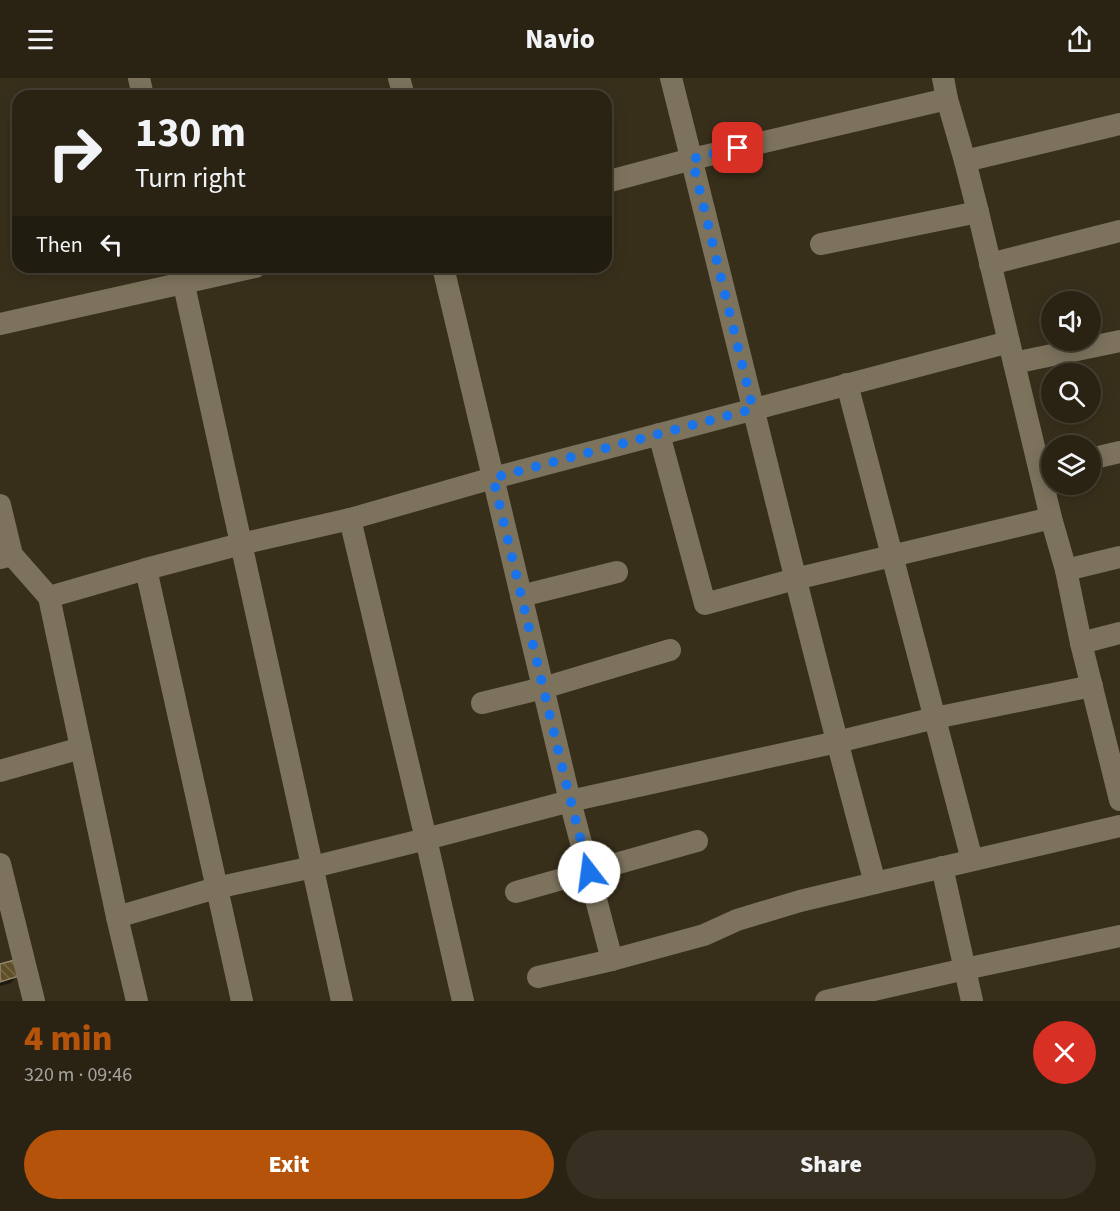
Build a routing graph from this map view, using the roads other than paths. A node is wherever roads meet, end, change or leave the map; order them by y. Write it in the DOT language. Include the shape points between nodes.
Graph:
graph roads {
  1 [pos="672,78"];
  2 [pos="945,89"];
  3 [pos="1120,124"];
  4 [pos="692,159"];
  5 [pos="965,161"];
  6 [pos="612,180"];
  7 [pos="978,212"];
  8 [pos="1120,231"];
  9 [pos="821,244"];
  10 [pos="990,264"];
  11 [pos="200,273"];
  12 [pos="444,273"];
  13 [pos="182,275"];
  14 [pos="0,324"];
  15 [pos="1120,341"];
  16 [pos="1011,353"];
  17 [pos="847,384"];
  18 [pos="753,409"];
  19 [pos="659,434"];
  20 [pos="1041,452"];
  21 [pos="1120,452"];
  22 [pos="1101,456"];
  23 [pos="493,478"];
  24 [pos="1049,495"];
  25 [pos="0,505"];
  26 [pos="1051,518"];
  27 [pos="350,519"];
  28 [pos="241,544"];
  29 [pos="6,556"];
  30 [pos="892,557"];
  31 [pos="1120,557"];
  32 [pos="146,569"];
  33 [pos="1066,570"];
  34 [pos="617,572"];
  35 [pos="795,579"];
  36 [pos="521,596"];
  37 [pos="49,597"];
  38 [pos="1120,633"];
  39 [pos="1081,643"];
  40 [pos="670,650"];
  41 [pos="1092,686"];
  42 [pos="543,688"];
  43 [pos="482,703"];
  44 [pos="935,718"];
  45 [pos="1112,737"];
  46 [pos="837,742"];
  47 [pos="81,748"];
  48 [pos="0,771"];
  49 [pos="1120,800"];
  50 [pos="570,801"];
  51 [pos="1120,826"];
  52 [pos="426,839"];
  53 [pos="697,841"];
  54 [pos="972,860"];
  55 [pos="0,864"];
  56 [pos="313,867"];
  57 [pos="942,867"];
  58 [pos="589,872"];
  59 [pos="875,883"];
  60 [pos="216,888"];
  61 [pos="516,892"];
  62 [pos="117,917"];
  63 [pos="1120,936"];
  64 [pos="612,960"];
  65 [pos="965,969"];
  66 [pos="538,977"];
  67 [pos="34,1001"];
  68 [pos="137,1001"];
  69 [pos="242,1001"];
  70 [pos="342,1001"];
  71 [pos="463,1001"];
  72 [pos="826,1001"];
  73 [pos="972,1001"];
  1 -- 4 [label="street"];
  2 -- 4 [label="street"];
  2 -- 5 [label="street"];
  3 -- 5 [label="street"];
  4 -- 6 [label="street"];
  4 -- 18 [label="street"];
  5 -- 7 [label="street"];
  7 -- 9 [label="street"];
  7 -- 10 [label="street"];
  8 -- 10 [label="street"];
  10 -- 16 [label="street"];
  11 -- 13 [label="street"];
  12 -- 23 [label="street"];
  13 -- 14 [label="street"];
  13 -- 28 [label="street"];
  15 -- 16 [label="street"];
  16 -- 17 [label="street"];
  16 -- 20 [label="street"];
  17 -- 18 [label="street"];
  17 -- 30 [label="street"];
  18 -- 19 [label="street"];
  18 -- 35 [label="street"];
  19 -- 23 [label="street"];
  19 -- 35 [label="street" via="705,604"];
  21 -- 22 [label="street"];
  23 -- 27 [label="street"];
  23 -- 36 [label="street"];
  24 -- 26 [label="street"];
  25 -- 29 [label="street"];
  26 -- 30 [label="street"];
  26 -- 33 [label="street"];
  27 -- 28 [label="street"];
  27 -- 52 [label="street"];
  28 -- 32 [label="street"];
  28 -- 56 [label="street"];
  29 -- 37 [label="street"];
  30 -- 35 [label="street"];
  30 -- 44 [label="street"];
  31 -- 33 [label="street"];
  32 -- 37 [label="street"];
  32 -- 60 [label="street"];
  33 -- 39 [label="street"];
  34 -- 36 [label="street"];
  35 -- 46 [label="street"];
  36 -- 42 [label="street"];
  37 -- 47 [label="street"];
  38 -- 39 [label="street"];
  39 -- 41 [label="street"];
  40 -- 42 [label="street"];
  41 -- 44 [label="street"];
  41 -- 45 [label="street"];
  42 -- 43 [label="street"];
  42 -- 50 [label="street"];
  44 -- 46 [label="street"];
  44 -- 54 [label="street"];
  45 -- 49 [label="street"];
  46 -- 50 [label="street"];
  46 -- 59 [label="street"];
  47 -- 48 [label="street"];
  47 -- 62 [label="street"];
  50 -- 52 [label="street"];
  50 -- 58 [label="street"];
  51 -- 54 [label="street"];
  52 -- 56 [label="street"];
  52 -- 71 [label="street"];
  53 -- 58 [label="street"];
  54 -- 57 [label="street"];
  55 -- 67 [label="street"];
  56 -- 60 [label="street"];
  56 -- 70 [label="street"];
  57 -- 59 [label="street"];
  57 -- 65 [label="street"];
  58 -- 61 [label="street"];
  58 -- 64 [label="street"];
  59 -- 64 [label="street" via="800,901 737,920 704,935"];
  60 -- 62 [label="street"];
  60 -- 69 [label="street"];
  62 -- 68 [label="street"];
  63 -- 65 [label="street"];
  64 -- 66 [label="street"];
  65 -- 72 [label="street"];
  65 -- 73 [label="street"];
}
